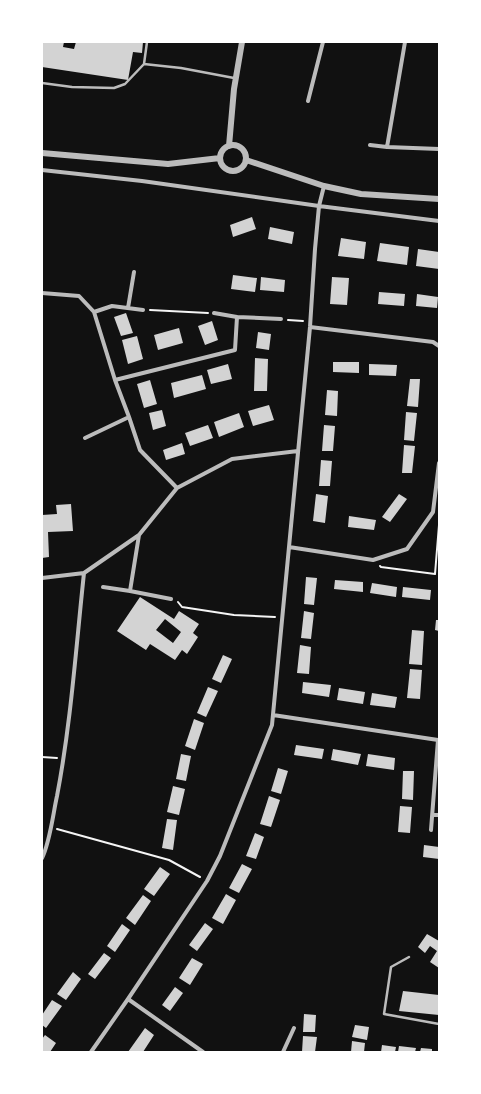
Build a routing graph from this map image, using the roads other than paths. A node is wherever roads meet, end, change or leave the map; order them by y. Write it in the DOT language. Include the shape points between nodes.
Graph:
graph roads {
  1 [pos="147,42"];
  2 [pos="242,42"];
  3 [pos="323,42"];
  4 [pos="405,42"];
  5 [pos="144,64"];
  6 [pos="236,78"];
  7 [pos="42,83"];
  8 [pos="308,101"];
  9 [pos="370,145"];
  10 [pos="229,146"];
  11 [pos="387,147"];
  12 [pos="439,148"];
  13 [pos="42,153"];
  14 [pos="220,158"];
  15 [pos="246,160"];
  16 [pos="42,170"];
  17 [pos="324,186"];
  18 [pos="439,199"];
  19 [pos="319,206"];
  20 [pos="439,221"];
  21 [pos="134,272"];
  22 [pos="42,293"];
  23 [pos="128,308"];
  24 [pos="143,310"];
  25 [pos="94,312"];
  26 [pos="214,313"];
  27 [pos="237,317"];
  28 [pos="281,319"];
  29 [pos="310,324"];
  30 [pos="439,346"];
  31 [pos="116,380"];
  32 [pos="129,417"];
  33 [pos="85,438"];
  34 [pos="298,451"];
  35 [pos="439,463"];
  36 [pos="177,488"];
  37 [pos="139,535"];
  38 [pos="289,547"];
  39 [pos="84,573"];
  40 [pos="42,578"];
  41 [pos="103,587"];
  42 [pos="130,591"];
  43 [pos="171,599"];
  44 [pos="273,715"];
  45 [pos="439,734"];
  46 [pos="438,740"];
  47 [pos="433,815"];
  48 [pos="439,815"];
  49 [pos="431,830"];
  50 [pos="42,858"];
  51 [pos="408,957"];
  52 [pos="128,999"];
  53 [pos="439,1024"];
  54 [pos="294,1028"];
  55 [pos="91,1052"];
  56 [pos="203,1052"];
  57 [pos="282,1052"];
  1 -- 5 [label="lane"];
  2 -- 6 [label="street"];
  3 -- 8 [label="street"];
  4 -- 11 [label="street"];
  5 -- 6 [label="lane"];
  5 -- 7 [label="lane" via="125,84 114,88"];
  6 -- 10 [label="street"];
  9 -- 11 [label="street"];
  10 -- 14 [label="street" via="220,154"];
  10 -- 15 [label="street" via="242,148"];
  11 -- 12 [label="street"];
  13 -- 14 [label="street" via="168,164"];
  14 -- 15 [label="street" via="220,163 226,170 233,171 242,168"];
  15 -- 17 [label="street"];
  16 -- 19 [label="street"];
  17 -- 18 [label="street" via="361,194"];
  17 -- 19 [label="street"];
  19 -- 20 [label="street"];
  19 -- 29 [label="street"];
  21 -- 23 [label="street"];
  22 -- 25 [label="street" via="79,296"];
  23 -- 24 [label="street"];
  23 -- 25 [label="street" via="112,306"];
  25 -- 31 [label="street"];
  26 -- 27 [label="street"];
  27 -- 28 [label="street"];
  27 -- 31 [label="street" via="235,350"];
  29 -- 30 [label="street" via="433,342"];
  29 -- 34 [label="street"];
  31 -- 32 [label="street"];
  32 -- 33 [label="street"];
  32 -- 36 [label="street" via="140,450"];
  34 -- 36 [label="street" via="232,459"];
  34 -- 38 [label="street"];
  35 -- 38 [label="street" via="434,512 407,549 373,560"];
  36 -- 37 [label="street"];
  37 -- 39 [label="street"];
  37 -- 42 [label="street"];
  38 -- 44 [label="street"];
  39 -- 40 [label="street"];
  39 -- 50 [label="street" via="64,760"];
  41 -- 42 [label="street"];
  42 -- 43 [label="street"];
  44 -- 46 [label="street"];
  44 -- 52 [label="street" via="272,724 220,856 207,881"];
  45 -- 46 [label="street"];
  46 -- 47 [label="street"];
  47 -- 48 [label="street"];
  47 -- 49 [label="street"];
  51 -- 53 [label="lane" via="391,967 384,1014"];
  52 -- 55 [label="street"];
  52 -- 56 [label="street"];
  54 -- 57 [label="street"];
}
